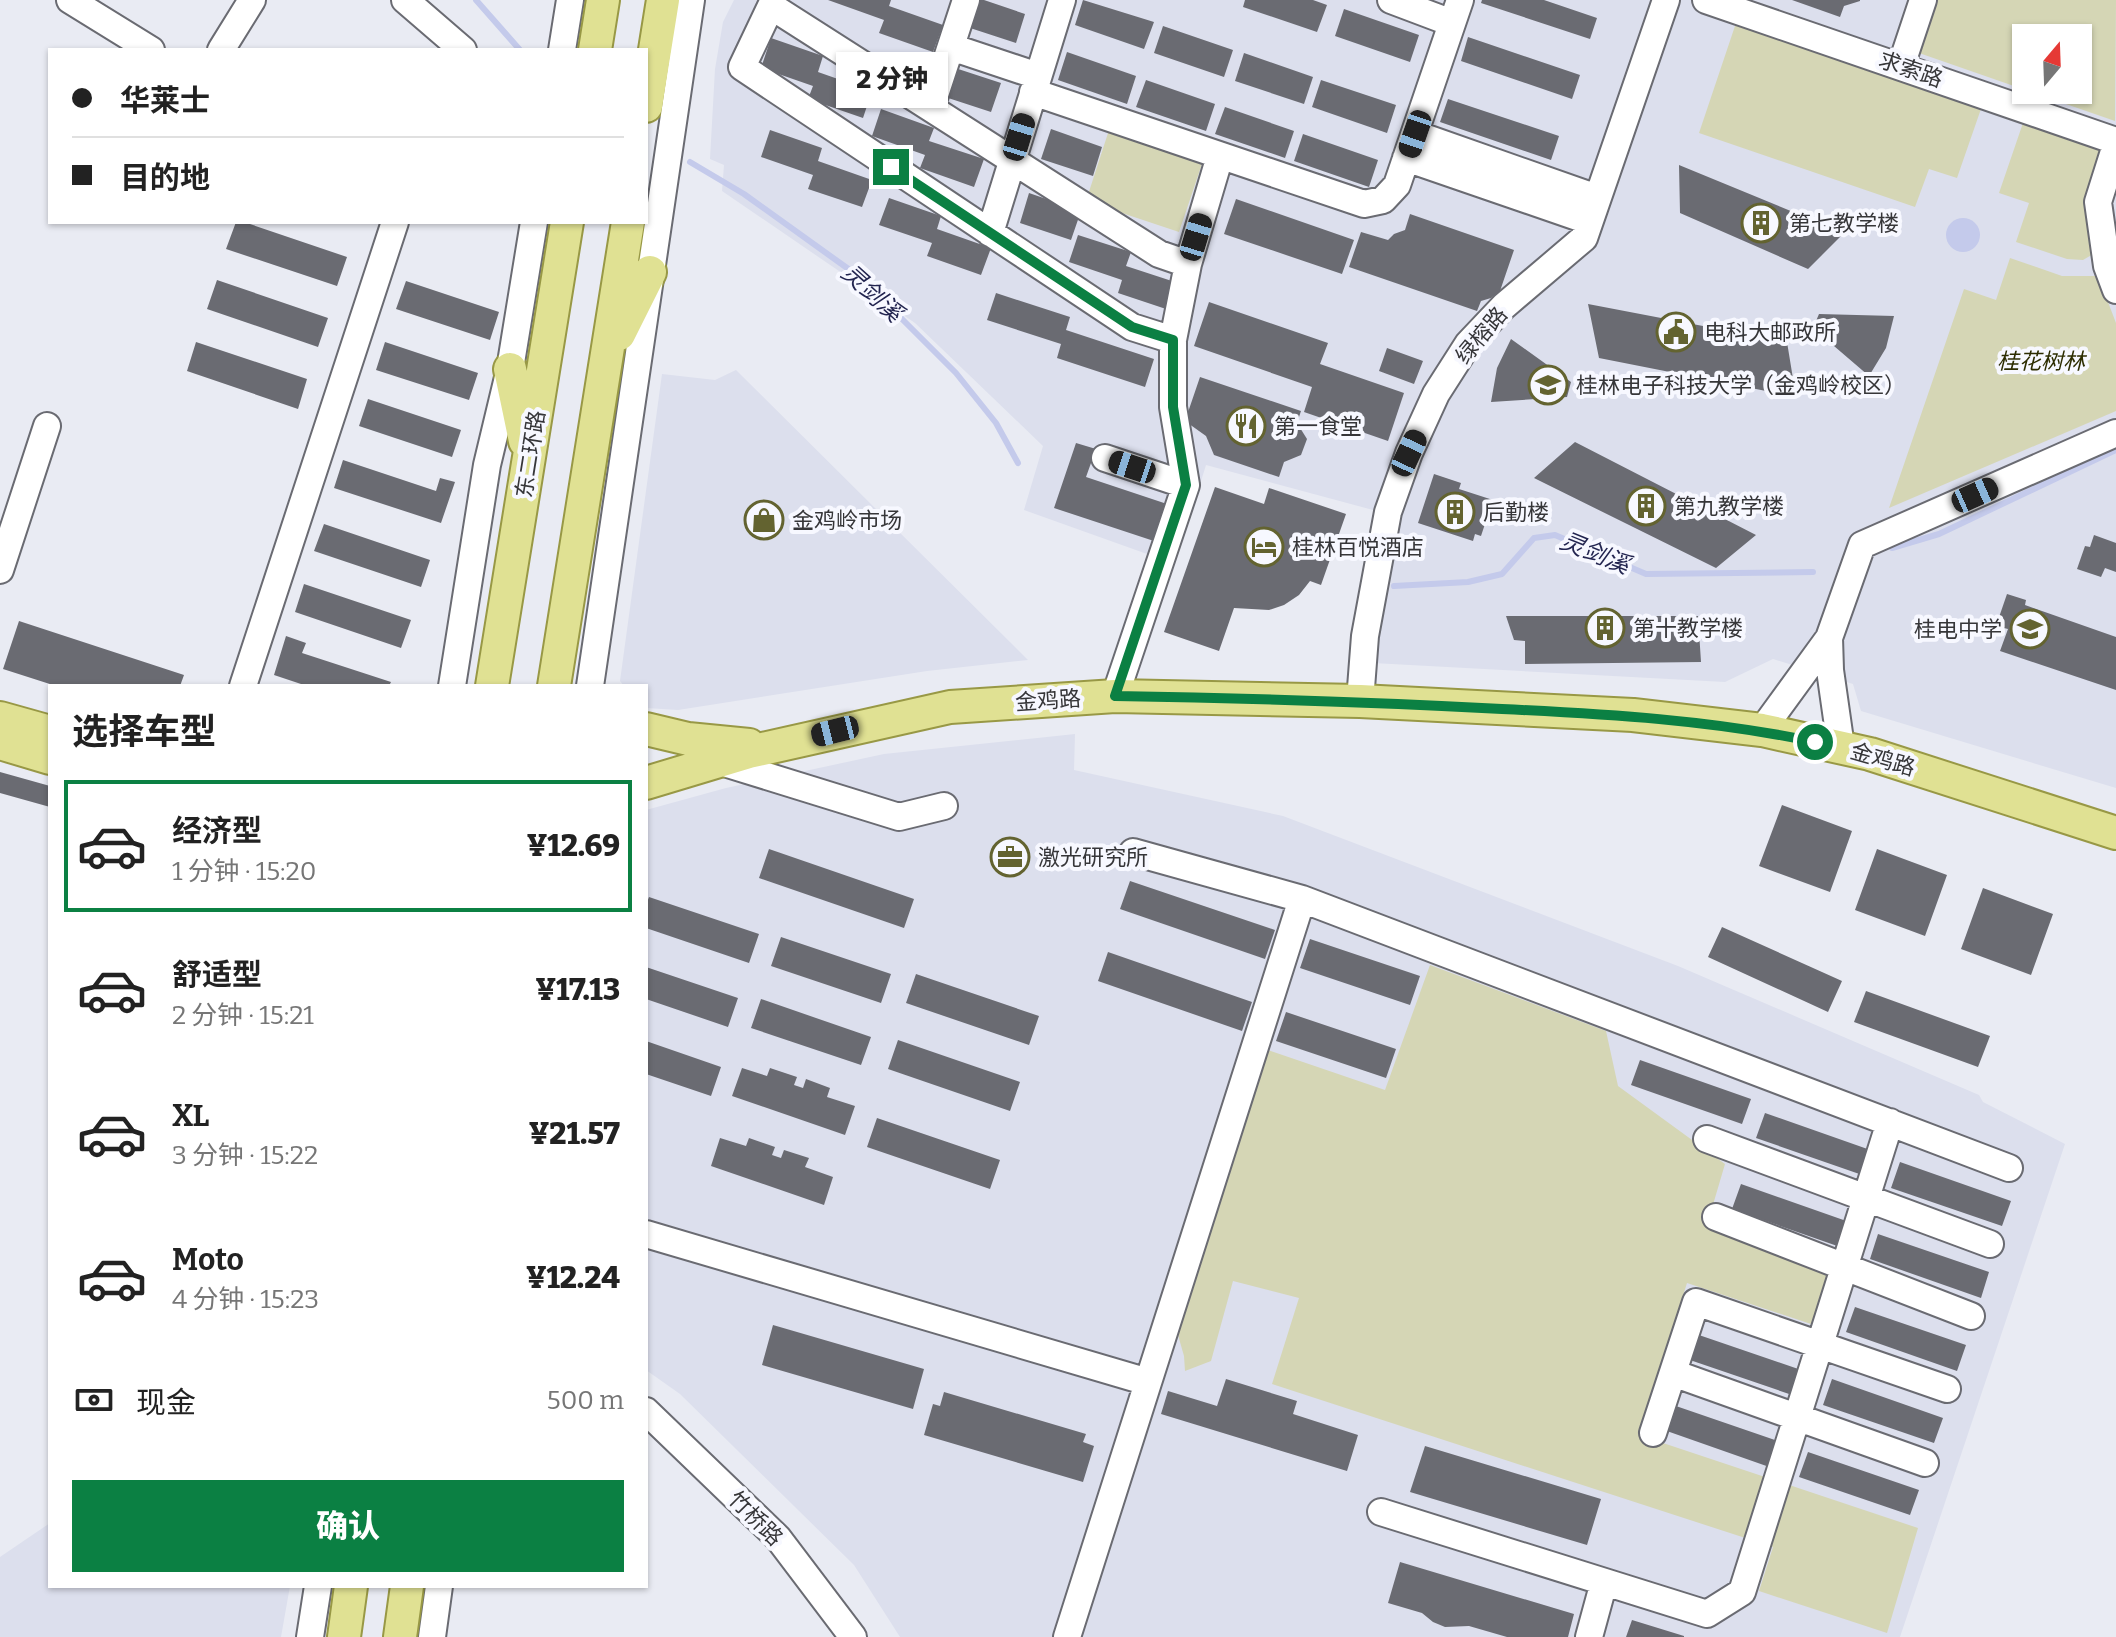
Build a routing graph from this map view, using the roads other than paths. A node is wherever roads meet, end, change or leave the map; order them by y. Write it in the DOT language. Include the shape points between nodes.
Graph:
graph roads {
  1 [pos="70,0"];
  2 [pos="252,0"];
  3 [pos="405,0"];
  4 [pos="570,0"];
  5 [pos="603,0"];
  6 [pos="663,0"];
  7 [pos="691,0"];
  8 [pos="966,0"];
  9 [pos="1062,0"];
  10 [pos="1391,0"];
  11 [pos="1666,0"];
  12 [pos="1706,0"];
  13 [pos="1923,0"];
  14 [pos="1456,11"];
  15 [pos="951,47"];
  16 [pos="148,48"];
  17 [pos="222,48"];
  18 [pos="461,48"];
  19 [pos="562,48"];
  20 [pos="595,48"];
  21 [pos="1901,66"];
  22 [pos="1035,84"];
  23 [pos="648,94"];
  24 [pos="931,107"];
  25 [pos="2116,143"];
  26 [pos="1410,146"];
  27 [pos="1220,156"];
  28 [pos="1013,160"];
  29 [pos="1593,209"];
  30 [pos="394,224"];
  31 [pos="534,224"];
  32 [pos="567,224"];
  33 [pos="628,224"];
  34 [pos="990,233"];
  35 [pos="1188,264"];
  36 [pos="650,272"];
  37 [pos="2116,290"];
  38 [pos="1173,340"];
  39 [pos="606,362"];
  40 [pos="510,369"];
  41 [pos="47,426"];
  42 [pos="2116,433"];
  43 [pos="1105,458"];
  44 [pos="529,462"];
  45 [pos="1186,485"];
  46 [pos="0,570"];
  47 [pos="1829,638"];
  48 [pos="561,680"];
  49 [pos="244,684"];
  50 [pos="452,684"];
  51 [pos="492,684"];
  52 [pos="590,684"];
  53 [pos="1115,696"];
  54 [pos="1360,701"];
  55 [pos="0,718"];
  56 [pos="648,729"];
  57 [pos="1762,730"];
  58 [pos="48,731"];
  59 [pos="0,743"];
  60 [pos="780,745"];
  61 [pos="1841,747"];
  62 [pos="48,757"];
  63 [pos="718,761"];
  64 [pos="648,782"];
  65 [pos="944,806"];
  66 [pos="2116,833"];
  67 [pos="1133,852"];
  68 [pos="1302,899"];
  69 [pos="1890,1122"];
  70 [pos="1707,1139"];
  71 [pos="2009,1168"];
  72 [pos="1866,1198"];
  73 [pos="1716,1217"];
  74 [pos="648,1235"];
  75 [pos="1990,1244"];
  76 [pos="1844,1267"];
  77 [pos="1971,1316"];
  78 [pos="1819,1345"];
  79 [pos="1673,1373"];
  80 [pos="1148,1382"];
  81 [pos="1947,1389"];
  82 [pos="648,1413"];
  83 [pos="1797,1417"];
  84 [pos="1653,1433"];
  85 [pos="1925,1463"];
  86 [pos="1381,1512"];
  87 [pos="1604,1582"];
  88 [pos="318,1588"];
  89 [pos="351,1588"];
  90 [pos="407,1588"];
  91 [pos="439,1588"];
  92 [pos="310,1637"];
  93 [pos="344,1637"];
  94 [pos="400,1637"];
  95 [pos="432,1637"];
  96 [pos="853,1637"];
  97 [pos="1067,1637"];
  98 [pos="1589,1637"];
  1 -- 16 [label="street"];
  2 -- 17 [label="street"];
  3 -- 18 [label="street"];
  4 -- 19 [label="street"];
  5 -- 20 [label="main road"];
  6 -- 23 [label="main road"];
  7 -- 36 [label="street"];
  8 -- 15 [label="street"];
  9 -- 22 [label="street"];
  10 -- 14 [label="street"];
  11 -- 29 [label="street, 绿榕路"];
  12 -- 21 [label="street, 求索路"];
  13 -- 21 [label="street"];
  14 -- 26 [label="street"];
  15 -- 22 [label="street"];
  15 -- 24 [label="street"];
  21 -- 25 [label="street, 求索路"];
  22 -- 27 [label="street"];
  22 -- 28 [label="street"];
  24 -- 28 [label="street"];
  24 -- 34 [label="street" via="771,6 742,67"];
  25 -- 37 [label="street" via="2098,202 2107,266"];
  26 -- 27 [label="street" via="1397,185 1383,200 1364,204"];
  26 -- 29 [label="street"];
  27 -- 35 [label="street"];
  28 -- 34 [label="street"];
  28 -- 35 [label="street" via="1159,254"];
  29 -- 54 [label="street, 绿榕路" via="1584,238 1504,306 1468,344 1436,394 1388,512 1365,636"];
  30 -- 49 [label="street"];
  31 -- 40 [label="street"];
  32 -- 44 [label="main road, 东二环路"];
  33 -- 39 [label="main road"];
  34 -- 38 [label="street" via="1132,327"];
  35 -- 38 [label="street"];
  36 -- 39 [label="main road"];
  36 -- 52 [label="street"];
  38 -- 45 [label="street" via="1173,407"];
  39 -- 48 [label="main road"];
  40 -- 44 [label="main road"];
  40 -- 50 [label="street" via="487,465"];
  41 -- 46 [label="street"];
  42 -- 47 [label="street" via="1862,545"];
  43 -- 45 [label="street"];
  44 -- 51 [label="main road, 东二环路"];
  45 -- 53 [label="street"];
  47 -- 57 [label="street"];
  47 -- 61 [label="street"];
  53 -- 54 [label="main road, 金鸡路"];
  53 -- 60 [label="main road, 金鸡路" via="950,707"];
  54 -- 57 [label="main road, 金鸡路" via="1633,715"];
  55 -- 58 [label="main road"];
  56 -- 60 [label="main road" via="723,744"];
  57 -- 61 [label="main road, 金鸡路"];
  59 -- 62 [label="main road"];
  60 -- 63 [label="main road, 金鸡路"];
  61 -- 66 [label="main road, 金鸡路"];
  63 -- 64 [label="main road, 金鸡路"];
  63 -- 65 [label="street" via="899,817"];
  67 -- 68 [label="street"];
  68 -- 69 [label="street"];
  68 -- 80 [label="street"];
  69 -- 71 [label="street"];
  69 -- 72 [label="street"];
  70 -- 72 [label="street"];
  72 -- 75 [label="street"];
  72 -- 76 [label="street"];
  73 -- 76 [label="street"];
  74 -- 80 [label="street"];
  76 -- 77 [label="street"];
  76 -- 78 [label="street"];
  78 -- 79 [label="street" via="1696,1302"];
  78 -- 81 [label="street"];
  78 -- 83 [label="street"];
  79 -- 83 [label="street"];
  79 -- 84 [label="street"];
  80 -- 97 [label="street"];
  82 -- 96 [label="street, 竹桥路" via="778,1538"];
  83 -- 85 [label="street"];
  83 -- 87 [label="street" via="1742,1592 1707,1614"];
  86 -- 87 [label="street"];
  87 -- 98 [label="street"];
  88 -- 92 [label="street"];
  89 -- 93 [label="main road"];
  90 -- 94 [label="main road"];
  91 -- 95 [label="street"];
}
